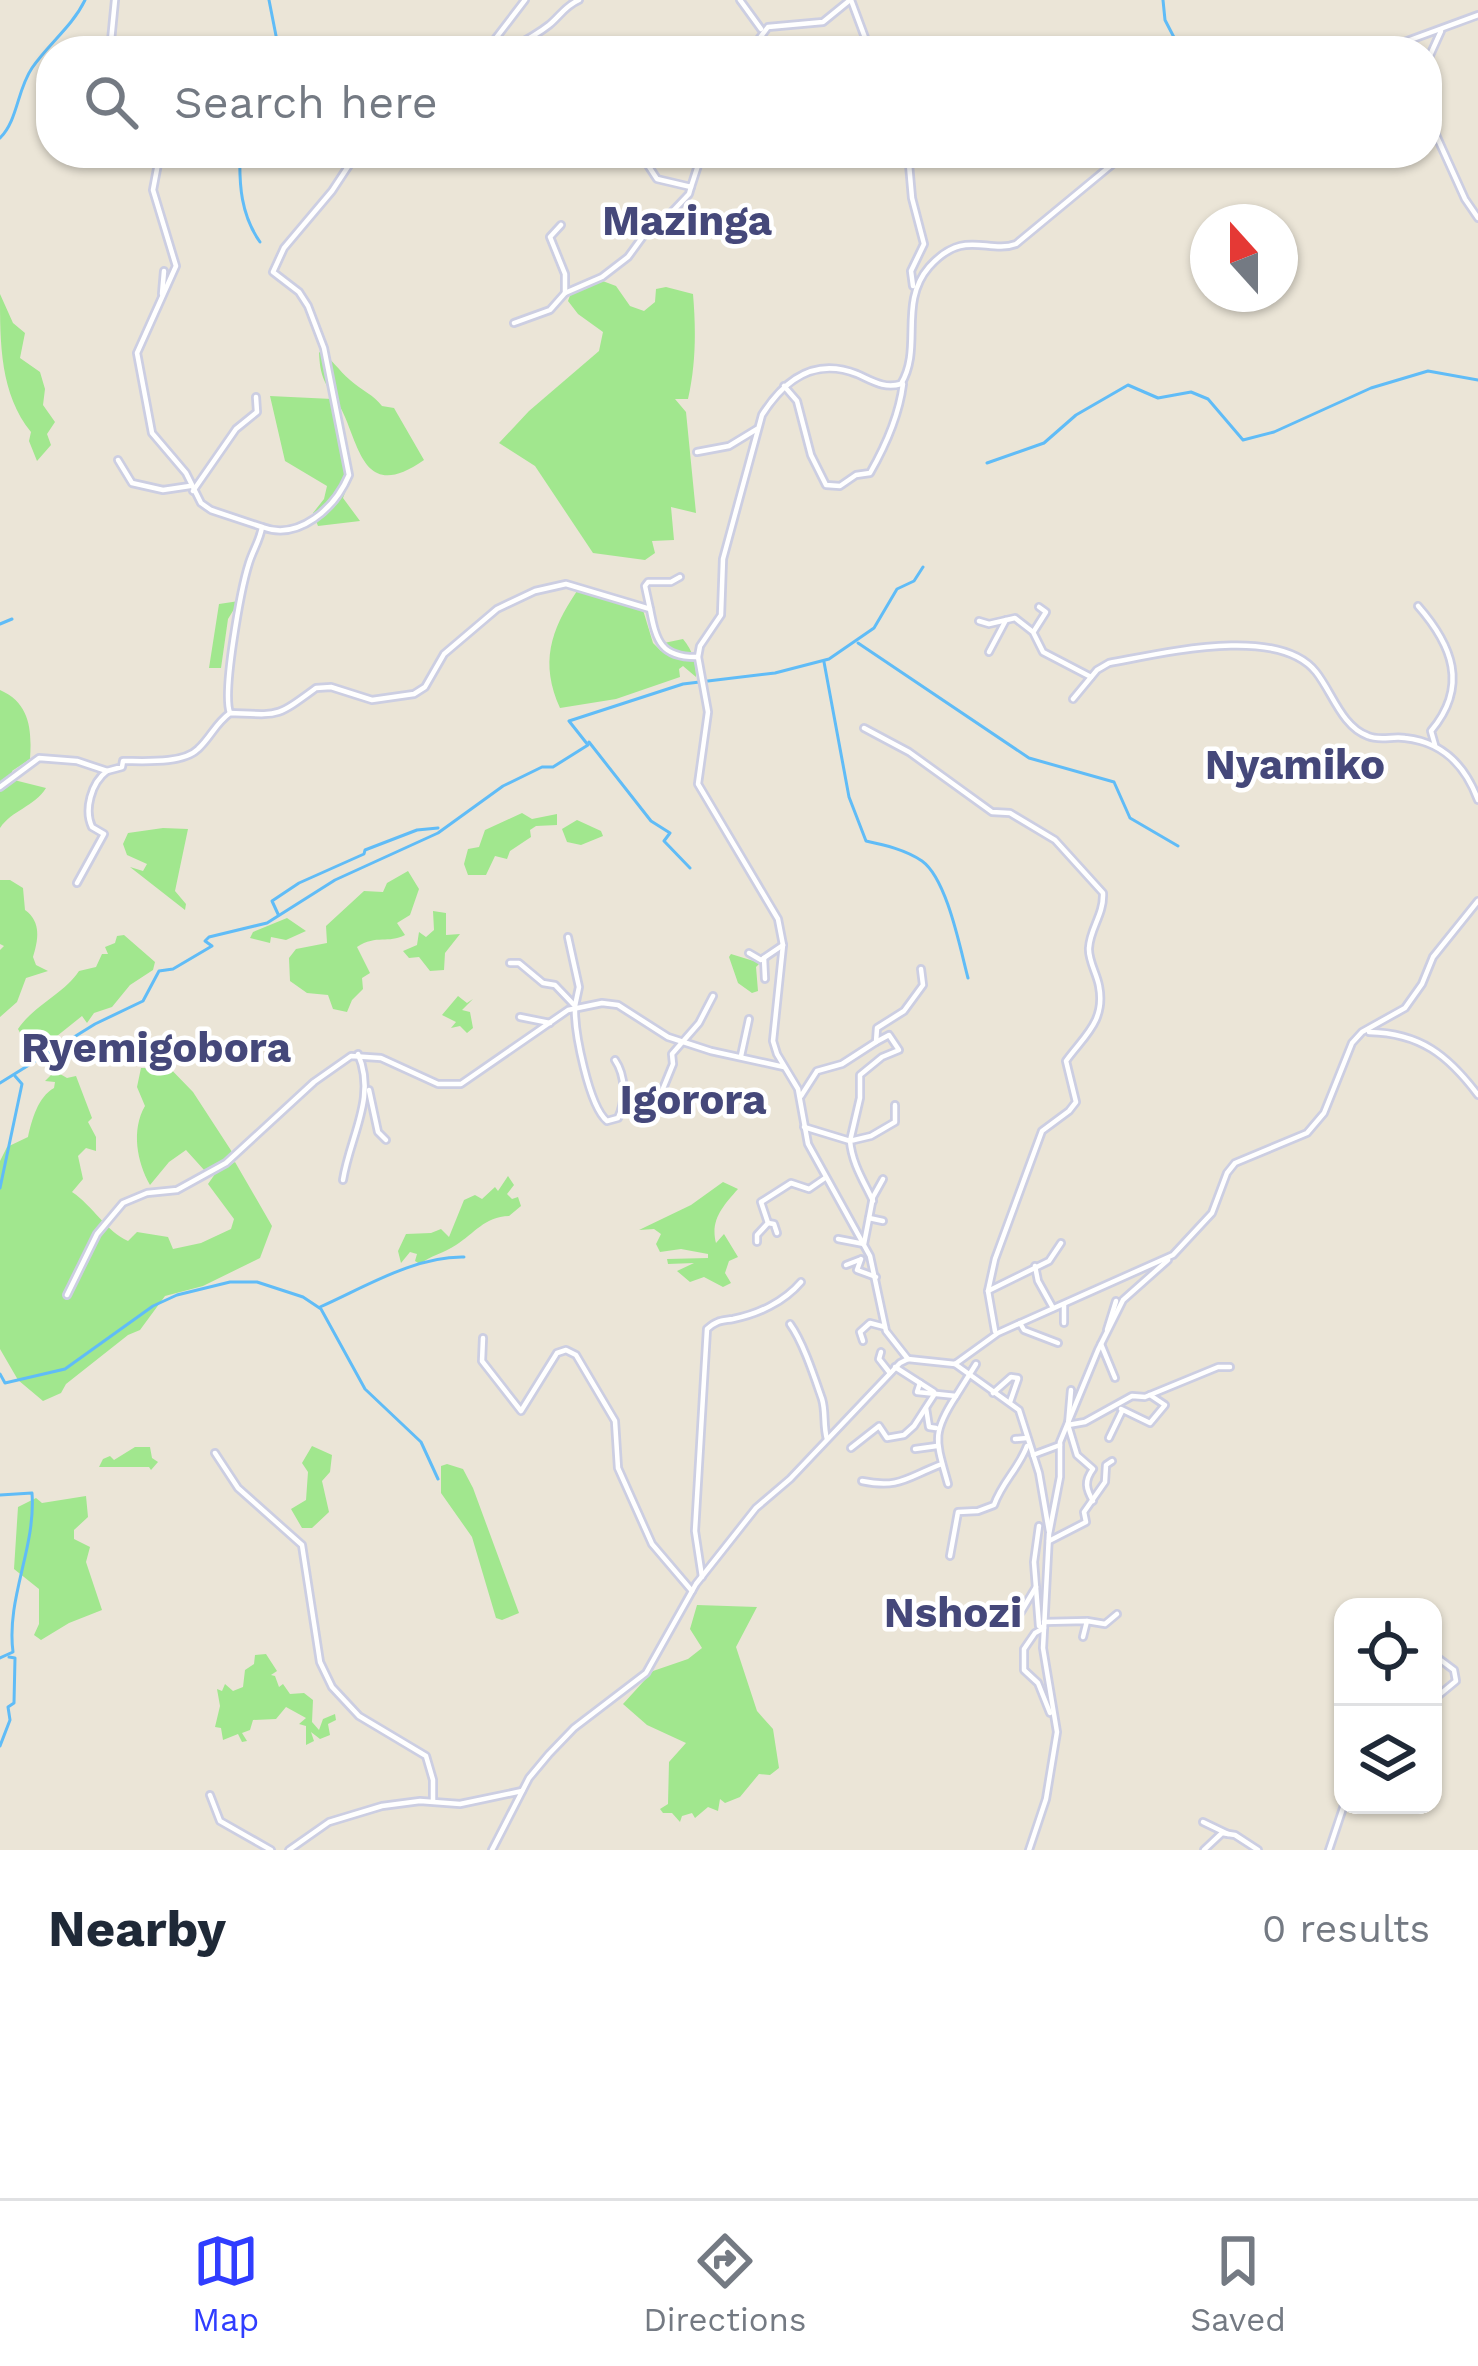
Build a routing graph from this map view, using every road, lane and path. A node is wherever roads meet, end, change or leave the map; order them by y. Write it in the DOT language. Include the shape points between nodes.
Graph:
graph roads {
  1 [pos="115,0"];
  2 [pos="525,0"];
  3 [pos="578,0"];
  4 [pos="740,0"];
  5 [pos="851,0"];
  6 [pos="1478,15"];
  7 [pos="762,30"];
  8 [pos="1441,31"];
  9 [pos="111,36"];
  10 [pos="497,36"];
  11 [pos="534,36"];
  12 [pos="759,36"];
  13 [pos="864,36"];
  14 [pos="1426,36"];
  15 [pos="1439,36"];
  16 [pos="1442,149"];
  17 [pos="157,168"];
  18 [pos="347,168"];
  19 [pos="650,168"];
  20 [pos="697,168"];
  21 [pos="909,168"];
  22 [pos="1109,168"];
  23 [pos="691,187"];
  24 [pos="1478,218"];
  25 [pos="561,225"];
  26 [pos="164,271"];
  27 [pos="914,290"];
  28 [pos="565,292"];
  29 [pos="162,300"];
  30 [pos="514,323"];
  31 [pos="904,382"];
  32 [pos="784,386"];
  33 [pos="256,398"];
  34 [pos="758,428"];
  35 [pos="697,452"];
  36 [pos="118,460"];
  37 [pos="191,488"];
  38 [pos="262,526"];
  39 [pos="680,577"];
  40 [pos="1418,606"];
  41 [pos="1039,607"];
  42 [pos="650,609"];
  43 [pos="1006,619"];
  44 [pos="979,621"];
  45 [pos="1033,632"];
  46 [pos="988,652"];
  47 [pos="698,657"];
  48 [pos="1091,677"];
  49 [pos="1073,699"];
  50 [pos="230,713"];
  51 [pos="864,728"];
  52 [pos="1436,745"];
  53 [pos="107,771"];
  54 [pos="0,787"];
  55 [pos="1478,800"];
  56 [pos="77,883"];
  57 [pos="1478,902"];
  58 [pos="568,937"];
  59 [pos="783,945"];
  60 [pos="749,953"];
  61 [pos="764,958"];
  62 [pos="510,963"];
  63 [pos="921,969"];
  64 [pos="765,979"];
  65 [pos="713,996"];
  66 [pos="575,1006"];
  67 [pos="520,1017"];
  68 [pos="749,1019"];
  69 [pos="550,1023"];
  70 [pos="1362,1032"];
  71 [pos="685,1040"];
  72 [pos="876,1042"];
  73 [pos="710,1051"];
  74 [pos="358,1054"];
  75 [pos="741,1056"];
  76 [pos="615,1060"];
  77 [pos="708,1060"];
  78 [pos="784,1067"];
  79 [pos="368,1085"];
  80 [pos="662,1091"];
  81 [pos="1478,1095"];
  82 [pos="799,1101"];
  83 [pos="895,1105"];
  84 [pos="804,1127"];
  85 [pos="386,1140"];
  86 [pos="850,1141"];
  87 [pos="825,1178"];
  88 [pos="883,1179"];
  89 [pos="343,1180"];
  90 [pos="873,1201"];
  91 [pos="868,1217"];
  92 [pos="883,1221"];
  93 [pos="768,1222"];
  94 [pos="777,1233"];
  95 [pos="838,1240"];
  96 [pos="757,1242"];
  97 [pos="1061,1243"];
  98 [pos="863,1244"];
  99 [pos="1174,1255"];
  100 [pos="870,1256"];
  101 [pos="861,1259"];
  102 [pos="846,1265"];
  103 [pos="1035,1266"];
  104 [pos="876,1277"];
  105 [pos="801,1282"];
  106 [pos="988,1291"];
  107 [pos="68,1295"];
  108 [pos="1116,1301"];
  109 [pos="1064,1304"];
  110 [pos="1053,1308"];
  111 [pos="1021,1323"];
  112 [pos="1064,1323"];
  113 [pos="790,1324"];
  114 [pos="886,1330"];
  115 [pos="1106,1333"];
  116 [pos="996,1334"];
  117 [pos="876,1335"];
  118 [pos="483,1338"];
  119 [pos="863,1341"];
  120 [pos="1058,1343"];
  121 [pos="1101,1344"];
  122 [pos="881,1352"];
  123 [pos="901,1353"];
  124 [pos="908,1359"];
  125 [pos="956,1364"];
  126 [pos="976,1364"];
  127 [pos="1230,1367"];
  128 [pos="895,1368"];
  129 [pos="967,1374"];
  130 [pos="1115,1378"];
  131 [pos="1071,1390"];
  132 [pos="936,1395"];
  133 [pos="1150,1395"];
  134 [pos="956,1396"];
  135 [pos="993,1397"];
  136 [pos="1010,1402"];
  137 [pos="1120,1407"];
  138 [pos="926,1408"];
  139 [pos="1068,1425"];
  140 [pos="936,1427"];
  141 [pos="1022,1436"];
  142 [pos="1109,1438"];
  143 [pos="827,1439"];
  144 [pos="937,1445"];
  145 [pos="1060,1445"];
  146 [pos="851,1448"];
  147 [pos="915,1449"];
  148 [pos="215,1453"];
  149 [pos="1033,1455"];
  150 [pos="1112,1461"];
  151 [pos="942,1464"];
  152 [pos="862,1481"];
  153 [pos="948,1484"];
  154 [pos="1093,1501"];
  155 [pos="1039,1526"];
  156 [pos="1049,1538"];
  157 [pos="950,1556"];
  158 [pos="702,1577"];
  159 [pos="1036,1587"];
  160 [pos="692,1591"];
  161 [pos="1117,1614"];
  162 [pos="1006,1615"];
  163 [pos="1087,1621"];
  164 [pos="1044,1625"];
  165 [pos="1083,1637"];
  166 [pos="1442,1661"];
  167 [pos="1442,1693"];
  168 [pos="1052,1714"];
  169 [pos="524,1791"];
  170 [pos="210,1795"];
  171 [pos="433,1801"];
  172 [pos="1341,1814"];
  173 [pos="1203,1822"];
  174 [pos="1228,1834"];
  175 [pos="271,1850"];
  176 [pos="289,1850"];
  177 [pos="492,1850"];
  178 [pos="1029,1850"];
  179 [pos="1204,1850"];
  180 [pos="1258,1850"];
  181 [pos="1329,1850"];
  1 -- 9 [label="street"];
  2 -- 10 [label="street"];
  3 -- 11 [label="street"];
  4 -- 7 [label="street"];
  5 -- 7 [label="street" via="823,22"];
  5 -- 13 [label="street"];
  6 -- 8 [label="street"];
  7 -- 12 [label="street"];
  8 -- 14 [label="street"];
  8 -- 15 [label="street"];
  16 -- 24 [label="street"];
  17 -- 29 [label="street" via="153,190 176,266"];
  18 -- 38 [label="street" via="273,272 308,306 324,348 349,476 320,517 283,531"];
  19 -- 23 [label="street" via="657,179"];
  20 -- 23 [label="street"];
  21 -- 27 [label="street" via="924,244 911,272"];
  22 -- 27 [label="street" via="1034,233 1005,248 950,250"];
  23 -- 28 [label="street" via="628,257"];
  25 -- 28 [label="street" via="550,238"];
  26 -- 29 [label="street"];
  27 -- 31 [label="street"];
  28 -- 30 [label="street" via="550,310"];
  29 -- 37 [label="street" via="136,362 152,433"];
  31 -- 32 [label="street" via="885,386 835,368 808,371"];
  31 -- 32 [label="street" via="870,473 840,486 826,484"];
  32 -- 34 [label="street"];
  33 -- 37 [label="street" via="257,412"];
  34 -- 35 [label="street" via="729,446"];
  34 -- 47 [label="street" via="723,559 721,615"];
  36 -- 37 [label="street" via="132,483"];
  37 -- 38 [label="street" via="212,510"];
  38 -- 50 [label="street" via="234,640"];
  39 -- 42 [label="street" via="648,582"];
  40 -- 52 [label="street" via="1443,636 1451,673 1444,716 1431,731"];
  41 -- 45 [label="street" via="1046,612"];
  42 -- 47 [label="street" via="660,646"];
  42 -- 50 [label="street" via="566,584 535,590 496,608 414,694 372,700 316,688 268,717"];
  43 -- 44 [label="street"];
  43 -- 45 [label="street"];
  43 -- 46 [label="street"];
  45 -- 48 [label="street" via="1043,652"];
  47 -- 59 [label="street" via="706,701 698,784 778,919"];
  48 -- 49 [label="street"];
  48 -- 52 [label="street" via="1103,664 1191,646 1278,650 1314,669 1365,735"];
  50 -- 53 [label="street" via="188,755 123,761"];
  51 -- 106 [label="street" via="992,812 1010,813 1055,840 1103,893 1088,950 1100,1009 1065,1067 1076,1102 1042,1131"];
  52 -- 55 [label="street" via="1461,767"];
  53 -- 54 [label="street" via="39,758"];
  53 -- 56 [label="street" via="87,816 104,834"];
  57 -- 70 [label="street" via="1432,957 1406,1009"];
  58 -- 66 [label="street"];
  59 -- 61 [label="street"];
  59 -- 78 [label="street" via="773,1041"];
  60 -- 61 [label="street"];
  61 -- 64 [label="street"];
  62 -- 66 [label="street" via="555,985"];
  63 -- 72 [label="street" via="923,986 877,1028"];
  65 -- 71 [label="street"];
  66 -- 69 [label="street"];
  66 -- 71 [label="street" via="618,1005 662,1035"];
  66 -- 76 [label="street" via="593,1101 607,1121 618,1118 623,1103"];
  67 -- 69 [label="street"];
  68 -- 75 [label="street"];
  69 -- 74 [label="street" via="461,1084 438,1084"];
  70 -- 81 [label="street" via="1407,1035 1434,1047"];
  70 -- 99 [label="street" via="1324,1113 1306,1133 1235,1163 1212,1213"];
  71 -- 73 [label="street"];
  71 -- 80 [label="street" via="672,1054"];
  72 -- 82 [label="street" via="817,1072"];
  72 -- 86 [label="street" via="889,1035 899,1050 860,1075"];
  73 -- 75 [label="street"];
  73 -- 77 [label="street"];
  74 -- 79 [label="street"];
  74 -- 107 [label="street" via="314,1082 226,1163 177,1190 124,1203 97,1234"];
  75 -- 78 [label="street"];
  78 -- 82 [label="street"];
  79 -- 85 [label="street"];
  79 -- 89 [label="street"];
  82 -- 84 [label="street"];
  83 -- 86 [label="street" via="895,1122"];
  84 -- 86 [label="street"];
  84 -- 87 [label="street"];
  86 -- 90 [label="street"];
  87 -- 93 [label="street" via="808,1189 791,1184 761,1202"];
  87 -- 98 [label="street"];
  88 -- 90 [label="street"];
  90 -- 91 [label="street"];
  91 -- 92 [label="street"];
  91 -- 98 [label="street"];
  93 -- 94 [label="street"];
  93 -- 96 [label="street"];
  95 -- 98 [label="street"];
  97 -- 103 [label="street"];
  98 -- 100 [label="street"];
  99 -- 109 [label="street"];
  99 -- 115 [label="street" via="1123,1300"];
  100 -- 101 [label="street"];
  100 -- 104 [label="street"];
  101 -- 102 [label="street"];
  101 -- 104 [label="street" via="857,1270"];
  103 -- 106 [label="street"];
  103 -- 110 [label="street"];
  104 -- 114 [label="street"];
  105 -- 158 [label="street" via="772,1305 706,1329 694,1532"];
  106 -- 116 [label="street"];
  108 -- 115 [label="street"];
  109 -- 110 [label="street"];
  109 -- 112 [label="street"];
  110 -- 111 [label="street"];
  111 -- 116 [label="street"];
  111 -- 120 [label="street"];
  113 -- 143 [label="street" via="823,1401"];
  114 -- 117 [label="street"];
  114 -- 119 [label="street" via="870,1323 860,1332"];
  114 -- 123 [label="street"];
  115 -- 121 [label="street"];
  116 -- 125 [label="street"];
  118 -- 160 [label="street" via="482,1361 521,1411 556,1353 576,1355 615,1421 617,1468 652,1544"];
  121 -- 130 [label="street"];
  121 -- 139 [label="street"];
  122 -- 128 [label="street"];
  123 -- 124 [label="street"];
  123 -- 128 [label="street"];
  124 -- 125 [label="street"];
  124 -- 128 [label="street"];
  125 -- 129 [label="street"];
  126 -- 129 [label="street"];
  127 -- 133 [label="street"];
  128 -- 132 [label="street"];
  128 -- 143 [label="street"];
  129 -- 134 [label="street"];
  129 -- 135 [label="street"];
  131 -- 139 [label="street"];
  132 -- 134 [label="street"];
  132 -- 138 [label="street"];
  133 -- 137 [label="street" via="1125,1396"];
  133 -- 137 [label="street" via="1165,1405 1150,1423"];
  134 -- 140 [label="street"];
  135 -- 136 [label="street"];
  135 -- 136 [label="street" via="1018,1376"];
  136 -- 141 [label="street"];
  137 -- 139 [label="street"];
  137 -- 142 [label="street"];
  138 -- 140 [label="street" via="928,1426"];
  138 -- 146 [label="street" via="904,1435 887,1438 879,1426"];
  139 -- 145 [label="street"];
  139 -- 154 [label="street" via="1077,1455 1093,1469"];
  140 -- 144 [label="street"];
  141 -- 149 [label="street"];
  141 -- 157 [label="street" via="1021,1462 994,1505 956,1514"];
  143 -- 158 [label="street" via="756,1508"];
  144 -- 147 [label="street"];
  144 -- 151 [label="street"];
  145 -- 149 [label="street"];
  145 -- 156 [label="street"];
  148 -- 171 [label="street" via="238,1488 302,1545 320,1662 332,1687 359,1716 426,1756"];
  149 -- 156 [label="street"];
  150 -- 154 [label="street"];
  151 -- 152 [label="street" via="886,1487"];
  151 -- 153 [label="street"];
  154 -- 156 [label="street" via="1087,1522"];
  155 -- 159 [label="street"];
  156 -- 164 [label="street"];
  158 -- 160 [label="street"];
  159 -- 162 [label="street" via="1022,1612 1010,1606"];
  159 -- 164 [label="street"];
  160 -- 169 [label="street" via="646,1673 562,1739"];
  161 -- 163 [label="street" via="1105,1624"];
  163 -- 164 [label="street"];
  163 -- 165 [label="street"];
  164 -- 168 [label="street"];
  164 -- 168 [label="street" via="1022,1660"];
  166 -- 167 [label="street" via="1456,1681"];
  168 -- 178 [label="street" via="1057,1732"];
  169 -- 171 [label="street"];
  169 -- 177 [label="street"];
  170 -- 175 [label="street" via="220,1820"];
  171 -- 176 [label="street" via="328,1822"];
  172 -- 181 [label="street"];
  173 -- 174 [label="street"];
  174 -- 179 [label="street"];
  174 -- 180 [label="street"];
}
